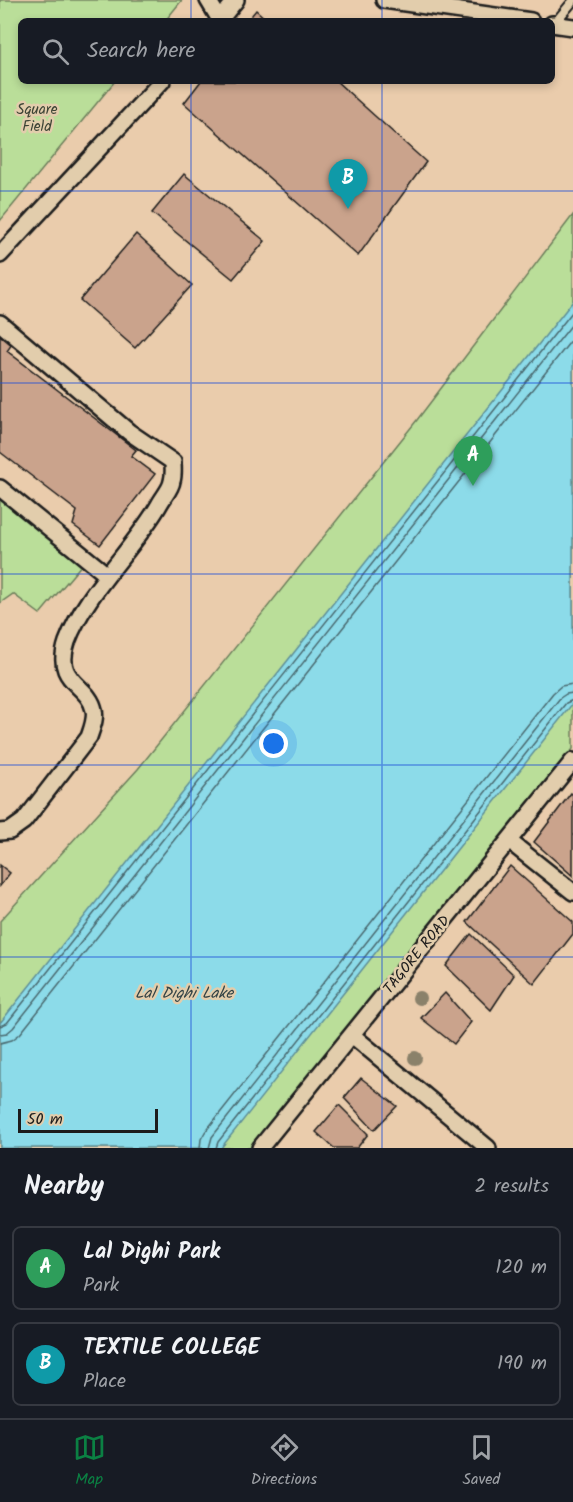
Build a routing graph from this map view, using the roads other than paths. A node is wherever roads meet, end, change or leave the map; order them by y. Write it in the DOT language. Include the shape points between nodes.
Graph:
graph roads {
  1 [pos="208,0"];
  2 [pos="236,0"];
  3 [pos="384,0"];
  4 [pos="573,1"];
  5 [pos="217,18"];
  6 [pos="221,18"];
  7 [pos="510,18"];
  8 [pos="555,22"];
  9 [pos="555,24"];
  10 [pos="573,27"];
  11 [pos="159,84"];
  12 [pos="0,255"];
  13 [pos="0,323"];
  14 [pos="0,488"];
  15 [pos="107,575"];
  16 [pos="573,761"];
  17 [pos="0,832"];
  18 [pos="509,841"];
  19 [pos="573,892"];
  20 [pos="352,1035"];
  21 [pos="260,1148"];
  22 [pos="488,1148"];
  1 -- 5 [label="street"];
  2 -- 6 [label="street"];
  3 -- 7 [label="street"];
  4 -- 8 [label="lane"];
  9 -- 10 [label="street"];
  11 -- 12 [label="street"];
  13 -- 15 [label="street" via="129,432 173,462 167,492"];
  14 -- 15 [label="street"];
  15 -- 17 [label="street" via="78,621 63,656 69,678 94,708 89,737 24,821 10,831"];
  16 -- 18 [label="street, TAGORE ROAD"];
  18 -- 19 [label="street"];
  18 -- 20 [label="street, TAGORE ROAD"];
  20 -- 21 [label="street, TAGORE ROAD"];
  20 -- 22 [label="street"];
}
